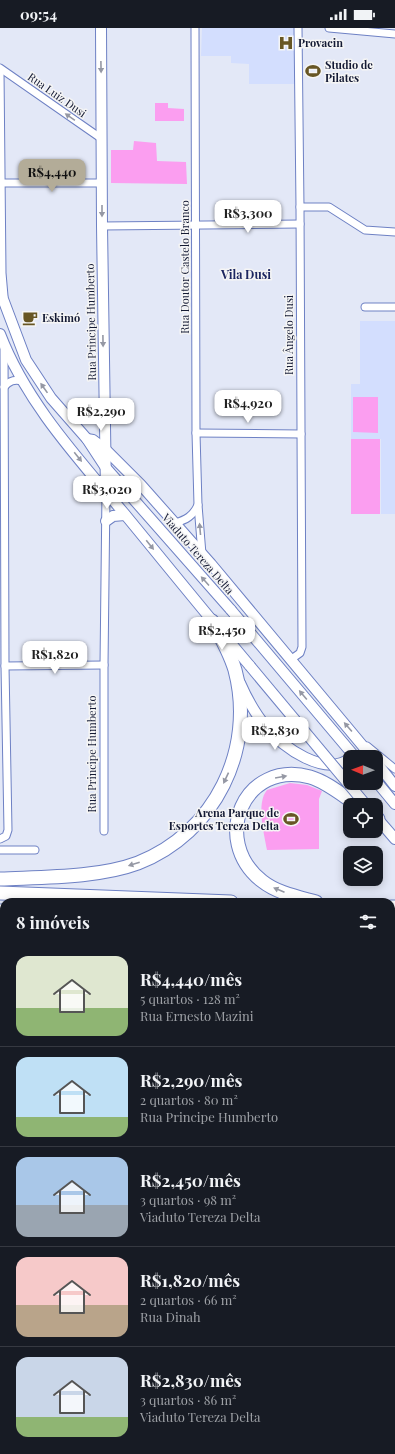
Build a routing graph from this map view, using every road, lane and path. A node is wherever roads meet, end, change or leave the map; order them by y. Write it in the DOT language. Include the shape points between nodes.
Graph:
graph roads {
  1 [pos="100,28"];
  2 [pos="195,28"];
  3 [pos="298,28"];
  4 [pos="330,28"];
  5 [pos="395,34"];
  6 [pos="0,70"];
  7 [pos="102,139"];
  8 [pos="1,183"];
  9 [pos="102,183"];
  10 [pos="300,207"];
  11 [pos="300,224"];
  12 [pos="195,225"];
  13 [pos="102,226"];
  14 [pos="395,232"];
  15 [pos="0,291"];
  16 [pos="4,304"];
  17 [pos="365,307"];
  18 [pos="395,307"];
  19 [pos="2,338"];
  20 [pos="22,381"];
  21 [pos="4,387"];
  22 [pos="196,433"];
  23 [pos="301,434"];
  24 [pos="87,439"];
  25 [pos="105,449"];
  26 [pos="106,468"];
  27 [pos="106,492"];
  28 [pos="198,505"];
  29 [pos="126,515"];
  30 [pos="106,520"];
  31 [pos="176,523"];
  32 [pos="202,554"];
  33 [pos="212,621"];
  34 [pos="290,660"];
  35 [pos="104,665"];
  36 [pos="5,666"];
  37 [pos="236,672"];
  38 [pos="358,739"];
  39 [pos="350,750"];
  40 [pos="356,750"];
  41 [pos="367,750"];
  42 [pos="343,763"];
  43 [pos="395,769"];
  44 [pos="383,771"];
  45 [pos="395,786"];
  46 [pos="383,789"];
  47 [pos="347,798"];
  48 [pos="360,798"];
  49 [pos="395,804"];
  50 [pos="383,825"];
  51 [pos="104,831"];
  52 [pos="0,839"];
  53 [pos="395,839"];
  54 [pos="0,850"];
  55 [pos="35,850"];
  56 [pos="0,878"];
  57 [pos="0,893"];
  58 [pos="128,898"];
  59 [pos="302,898"];
  1 -- 7 [label="main road, Rua Principe Humberto, one-way"];
  2 -- 12 [label="street, Rua Doutor Castelo Branco"];
  3 -- 10 [label="street, Rua Ângelo Dusi"];
  4 -- 5 [label="street"];
  7 -- 6 [label="street, Rua Luiz Dusi, one-way"];
  6 -- 8 [label="street"];
  7 -- 9 [label="main road, Rua Principe Humberto"];
  8 -- 9 [label="street"];
  8 -- 16 [label="street"];
  9 -- 13 [label="main road, Rua Principe Humberto, one-way"];
  10 -- 11 [label="street, Rua Ângelo Dusi"];
  10 -- 14 [label="street" via="329,208 366,230"];
  11 -- 12 [label="street"];
  11 -- 23 [label="street, Rua Ângelo Dusi"];
  12 -- 13 [label="street"];
  12 -- 22 [label="street, Rua Doutor Castelo Branco"];
  13 -- 25 [label="main road, Rua Principe Humberto, one-way"];
  15 -- 16 [label="main road"];
  24 -- 16 [label="main road, one-way" via="34,374"];
  17 -- 18 [label="street"];
  19 -- 20 [label="main road"];
  19 -- 21 [label="street"];
  20 -- 21 [label="street" via="13,380"];
  20 -- 27 [label="main road, one-way" via="38,406"];
  21 -- 36 [label="street"];
  22 -- 23 [label="street"];
  22 -- 28 [label="street, Rua Doutor Castelo Branco"];
  23 -- 34 [label="street, Rua Ângelo Dusi" via="302,647"];
  24 -- 25 [label="main road" via="93,440"];
  24 -- 26 [label="main road, Viaduto Tereza Delta"];
  25 -- 26 [label="main road, Rua Principe Humberto"];
  25 -- 31 [label="main road"];
  26 -- 27 [label="main road, Rua Principe Humberto"];
  39 -- 26 [label="main road, Viaduto Tereza Delta, one-way, bridge"];
  27 -- 29 [label="main road"];
  27 -- 30 [label="street, Rua Principe Humberto"];
  28 -- 31 [label="street" via="189,518"];
  32 -- 28 [label="street, Rua Doutor Castelo Branco, one-way"];
  29 -- 30 [label="main road" via="113,516"];
  29 -- 33 [label="main road, one-way"];
  30 -- 35 [label="street, Rua Principe Humberto"];
  31 -- 32 [label="main road"];
  32 -- 34 [label="main road"];
  33 -- 37 [label="highway"];
  33 -- 48 [label="main road, bridge"];
  38 -- 34 [label="main road, one-way"];
  35 -- 36 [label="street"];
  35 -- 51 [label="street, Rua Principe Humberto"];
  36 -- 52 [label="street" via="8,830 6,836"];
  37 -- 42 [label="main road" via="254,711 281,742 298,754 318,763"];
  37 -- 56 [label="highway, one-way" via="240,717 236,754 213,805 186,833 154,856 121,868 59,876"];
  38 -- 40 [label="main road"];
  38 -- 41 [label="main road"];
  38 -- 43 [label="street"];
  44 -- 45 [label="main road"];
  46 -- 49 [label="main road"];
  59 -- 47 [label="highway, one-way" via="266,884 246,863 239,850 236,836 242,806 251,792 263,782 279,776 316,779"];
  50 -- 53 [label="main road"];
  54 -- 55 [label="street"];
  57 -- 58 [label="highway"];
}
